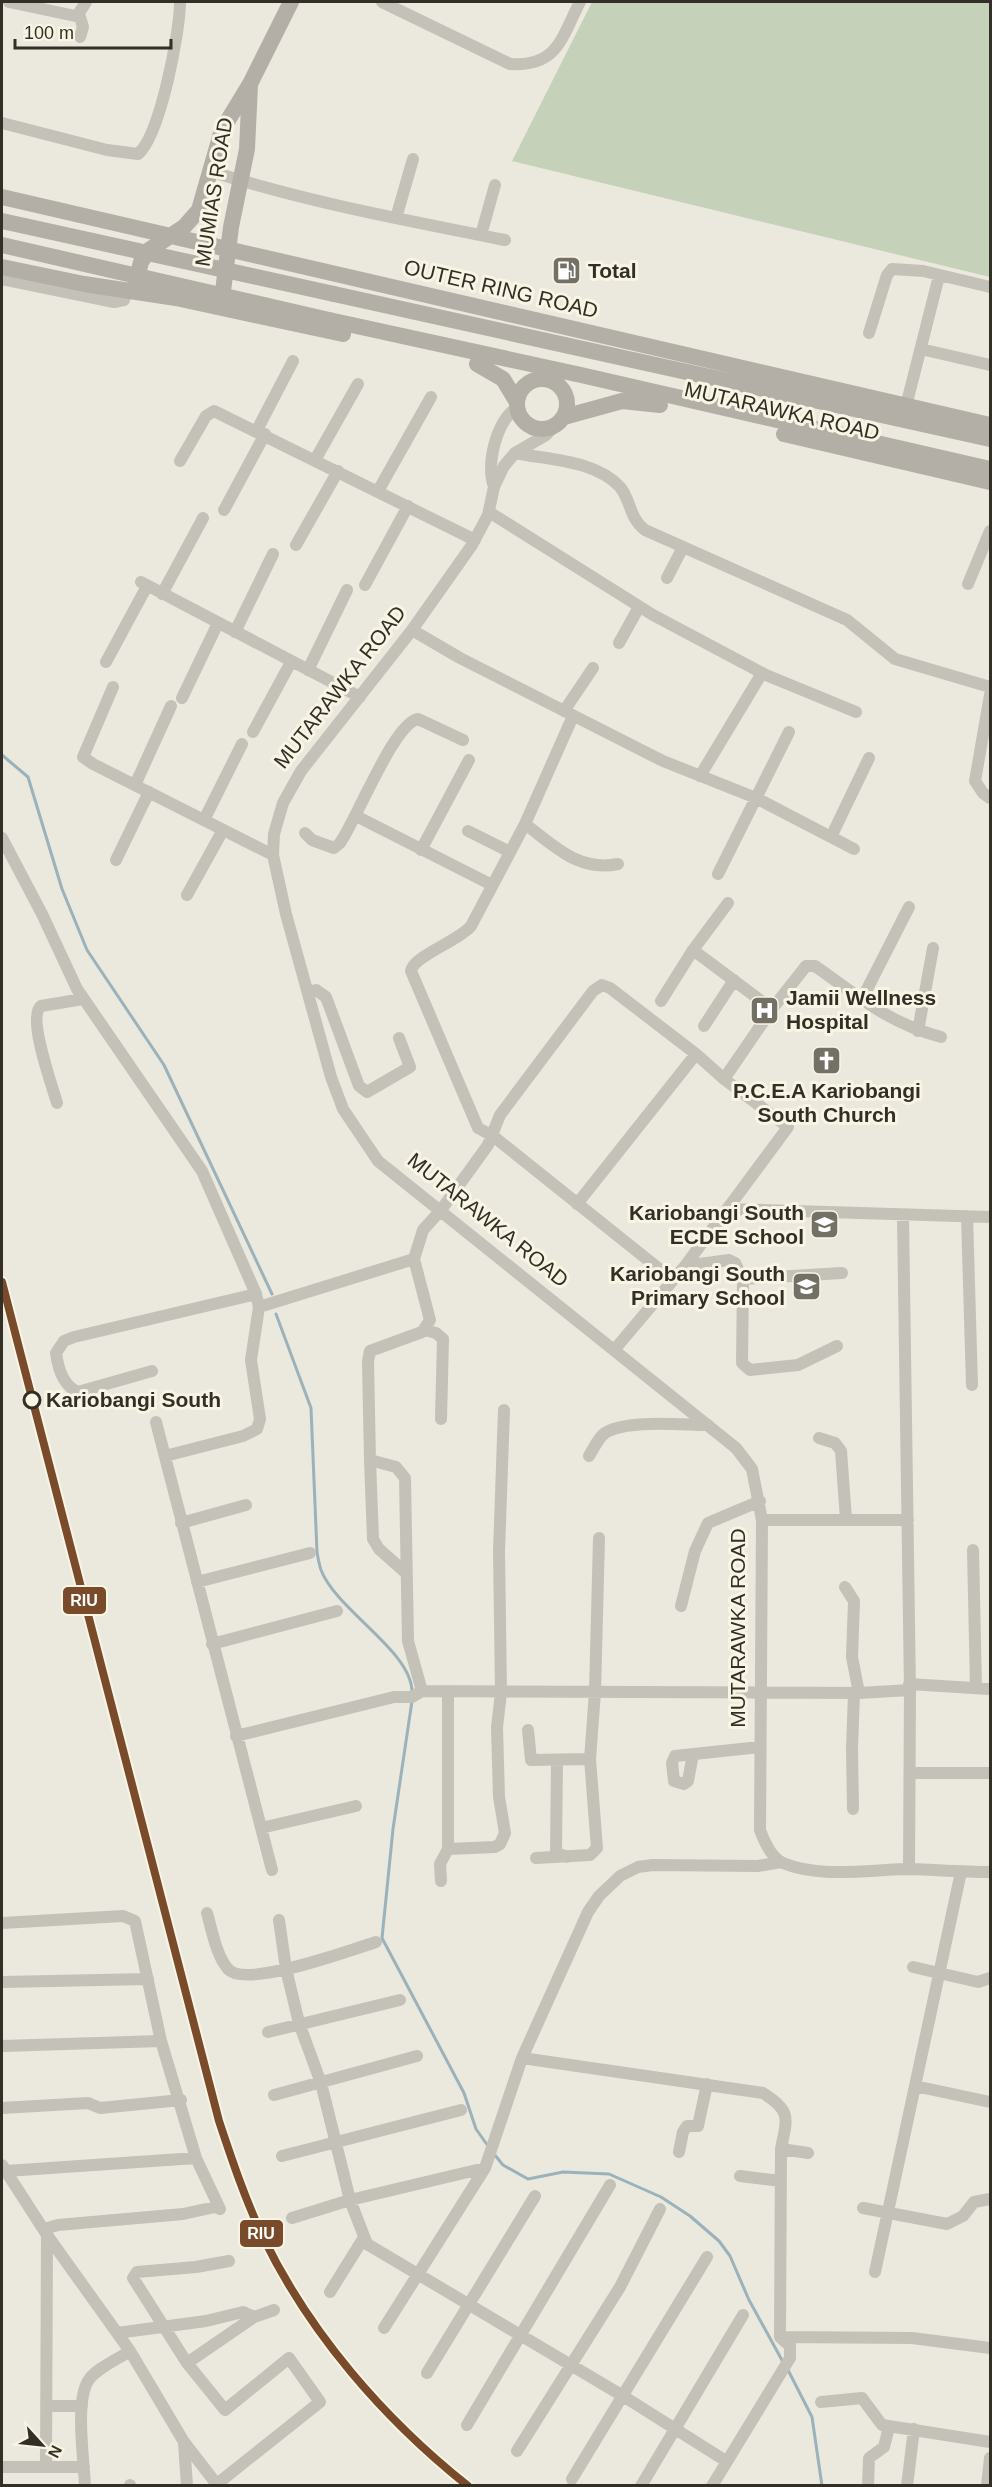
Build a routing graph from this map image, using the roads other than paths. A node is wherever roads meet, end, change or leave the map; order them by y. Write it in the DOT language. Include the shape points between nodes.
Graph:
graph roads {
  1 [pos="9,2"];
  2 [pos="86,2"];
  3 [pos="180,2"];
  4 [pos="291,2"];
  5 [pos="382,2"];
  6 [pos="580,2"];
  7 [pos="77,16"];
  8 [pos="80,37"];
  9 [pos="250,84"];
  10 [pos="2,123"];
  11 [pos="412,159"];
  12 [pos="210,171"];
  13 [pos="242,181"];
  14 [pos="495,185"];
  15 [pos="2,197"];
  16 [pos="396,218"];
  17 [pos="2,221"];
  18 [pos="170,236"];
  19 [pos="481,236"];
  20 [pos="505,240"];
  21 [pos="2,245"];
  22 [pos="228,251"];
  23 [pos="2,267"];
  24 [pos="939,276"];
  25 [pos="2,279"];
  26 [pos="990,287"];
  27 [pos="127,290"];
  28 [pos="220,308"];
  29 [pos="869,333"];
  30 [pos="921,349"];
  31 [pos="293,362"];
  32 [pos="477,364"];
  33 [pos="990,365"];
  34 [pos="549,380"];
  35 [pos="358,384"];
  36 [pos="430,397"];
  37 [pos="517,404"];
  38 [pos="906,405"];
  39 [pos="559,421"];
  40 [pos="990,425"];
  41 [pos="261,432"];
  42 [pos="990,439"];
  43 [pos="515,453"];
  44 [pos="315,460"];
  45 [pos="180,461"];
  46 [pos="990,470"];
  47 [pos="338,471"];
  48 [pos="990,482"];
  49 [pos="494,487"];
  50 [pos="378,491"];
  51 [pos="408,506"];
  52 [pos="224,510"];
  53 [pos="489,512"];
  54 [pos="203,518"];
  55 [pos="990,531"];
  56 [pos="474,540"];
  57 [pos="296,545"];
  58 [pos="683,547"];
  59 [pos="273,554"];
  60 [pos="667,578"];
  61 [pos="968,584"];
  62 [pos="365,585"];
  63 [pos="347,590"];
  64 [pos="162,594"];
  65 [pos="639,607"];
  66 [pos="218,623"];
  67 [pos="412,630"];
  68 [pos="235,632"];
  69 [pos="619,643"];
  70 [pos="291,662"];
  71 [pos="106,663"];
  72 [pos="593,668"];
  73 [pos="308,670"];
  74 [pos="762,673"];
  75 [pos="113,687"];
  76 [pos="990,687"];
  77 [pos="990,695"];
  78 [pos="182,698"];
  79 [pos="360,698"];
  80 [pos="171,706"];
  81 [pos="856,712"];
  82 [pos="568,714"];
  83 [pos="253,732"];
  84 [pos="789,732"];
  85 [pos="464,740"];
  86 [pos="242,744"];
  87 [pos="869,758"];
  88 [pos="469,760"];
  89 [pos="700,776"];
  90 [pos="135,785"];
  91 [pos="149,792"];
  92 [pos="756,798"];
  93 [pos="990,798"];
  94 [pos="356,816"];
  95 [pos="204,820"];
  96 [pos="525,824"];
  97 [pos="223,830"];
  98 [pos="468,831"];
  99 [pos="305,834"];
  100 [pos="831,837"];
  101 [pos="2,838"];
  102 [pos="854,849"];
  103 [pos="422,850"];
  104 [pos="510,852"];
  105 [pos="273,855"];
  106 [pos="116,860"];
  107 [pos="618,864"];
  108 [pos="718,874"];
  109 [pos="492,885"];
  110 [pos="188,895"];
  111 [pos="728,903"];
  112 [pos="909,907"];
  113 [pos="933,948"];
  114 [pos="693,950"];
  115 [pos="734,981"];
  116 [pos="308,992"];
  117 [pos="83,999"];
  118 [pos="661,1001"];
  119 [pos="861,1001"];
  120 [pos="772,1009"];
  121 [pos="704,1026"];
  122 [pos="918,1031"];
  123 [pos="940,1037"];
  124 [pos="399,1038"];
  125 [pos="696,1054"];
  126 [pos="724,1079"];
  127 [pos="57,1103"];
  128 [pos="493,1136"];
  129 [pos="577,1204"];
  130 [pos="729,1209"];
  131 [pos="441,1210"];
  132 [pos="903,1216"];
  133 [pos="967,1216"];
  134 [pos="990,1217"];
  135 [pos="414,1259"];
  136 [pos="685,1266"];
  137 [pos="842,1273"];
  138 [pos="743,1279"];
  139 [pos="673,1280"];
  140 [pos="258,1301"];
  141 [pos="425,1330"];
  142 [pos="837,1346"];
  143 [pos="615,1349"];
  144 [pos="152,1371"];
  145 [pos="972,1385"];
  146 [pos="504,1410"];
  147 [pos="441,1419"];
  148 [pos="156,1422"];
  149 [pos="708,1425"];
  150 [pos="819,1438"];
  151 [pos="165,1456"];
  152 [pos="589,1456"];
  153 [pos="370,1460"];
  154 [pos="760,1502"];
  155 [pos="246,1505"];
  156 [pos="762,1520"];
  157 [pos="846,1520"];
  158 [pos="908,1520"];
  159 [pos="182,1523"];
  160 [pos="599,1538"];
  161 [pos="973,1550"];
  162 [pos="310,1553"];
  163 [pos="406,1573"];
  164 [pos="197,1582"];
  165 [pos="844,1587"];
  166 [pos="681,1606"];
  167 [pos="337,1611"];
  168 [pos="212,1644"];
  169 [pos="910,1687"];
  170 [pos="976,1688"];
  171 [pos="989,1689"];
  172 [pos="422,1691"];
  173 [pos="448,1691"];
  174 [pos="595,1692"];
  175 [pos="761,1692"];
  176 [pos="501,1693"];
  177 [pos="857,1693"];
  178 [pos="528,1730"];
  179 [pos="236,1736"];
  180 [pos="760,1747"];
  181 [pos="693,1754"];
  182 [pos="590,1759"];
  183 [pos="557,1761"];
  184 [pos="910,1773"];
  185 [pos="990,1773"];
  186 [pos="356,1806"];
  187 [pos="853,1809"];
  188 [pos="261,1828"];
  189 [pos="447,1849"];
  190 [pos="567,1857"];
  191 [pos="536,1858"];
  192 [pos="781,1862"];
  193 [pos="909,1869"];
  194 [pos="272,1870"];
  195 [pos="961,1872"];
  196 [pos="990,1872"];
  197 [pos="441,1881"];
  198 [pos="207,1913"];
  199 [pos="279,1920"];
  200 [pos="2,1923"];
  201 [pos="376,1942"];
  202 [pos="913,1966"];
  203 [pos="286,1970"];
  204 [pos="939,1973"];
  205 [pos="990,1978"];
  206 [pos="148,1979"];
  207 [pos="2,1982"];
  208 [pos="400,2000"];
  209 [pos="299,2024"];
  210 [pos="268,2032"];
  211 [pos="161,2041"];
  212 [pos="2,2046"];
  213 [pos="417,2056"];
  214 [pos="522,2058"];
  215 [pos="321,2083"];
  216 [pos="707,2084"];
  217 [pos="915,2086"];
  218 [pos="274,2095"];
  219 [pos="181,2100"];
  220 [pos="990,2102"];
  221 [pos="2,2108"];
  222 [pos="461,2110"];
  223 [pos="335,2142"];
  224 [pos="781,2149"];
  225 [pos="679,2152"];
  226 [pos="808,2153"];
  227 [pos="282,2156"];
  228 [pos="196,2158"];
  229 [pos="4,2168"];
  230 [pos="485,2168"];
  231 [pos="740,2176"];
  232 [pos="781,2181"];
  233 [pos="610,2185"];
  234 [pos="535,2196"];
  235 [pos="990,2199"];
  236 [pos="350,2200"];
  237 [pos="863,2208"];
  238 [pos="660,2209"];
  239 [pos="887,2213"];
  240 [pos="292,2218"];
  241 [pos="45,2232"];
  242 [pos="363,2239"];
  243 [pos="707,2257"];
  244 [pos="229,2260"];
  245 [pos="875,2272"];
  246 [pos="418,2274"];
  247 [pos="330,2292"];
  248 [pos="468,2304"];
  249 [pos="274,2310"];
  250 [pos="742,2315"];
  251 [pos="254,2317"];
  252 [pos="165,2326"];
  253 [pos="384,2328"];
  254 [pos="117,2333"];
  255 [pos="522,2336"];
  256 [pos="780,2337"];
  257 [pos="990,2348"];
  258 [pos="130,2351"];
  259 [pos="187,2363"];
  260 [pos="572,2366"];
  261 [pos="427,2373"];
  262 [pos="623,2396"];
  263 [pos="821,2402"];
  264 [pos="46,2406"];
  265 [pos="82,2406"];
  266 [pos="468,2425"];
  267 [pos="890,2427"];
  268 [pos="675,2428"];
  269 [pos="914,2429"];
  270 [pos="184,2442"];
  271 [pos="990,2442"];
  272 [pos="517,2451"];
  273 [pos="990,2458"];
  274 [pos="726,2461"];
  275 [pos="2,2467"];
  276 [pos="46,2467"];
  277 [pos="84,2467"];
  278 [pos="572,2479"];
  279 [pos="218,2485"];
  280 [pos="85,2486"];
  281 [pos="187,2486"];
  282 [pos="641,2486"];
  283 [pos="712,2486"];
  284 [pos="868,2486"];
  285 [pos="907,2486"];
  286 [pos="987,2486"];
  1 -- 7 [label="street"];
  2 -- 7 [label="street"];
  3 -- 10 [label="street" via="166,84 151,138 138,154"];
  4 -- 9 [label="main road, MUMIAS ROAD"];
  5 -- 6 [label="street" via="510,64 530,65 549,55"];
  7 -- 8 [label="street" via="83,27"];
  9 -- 12 [label="main road, MUMIAS ROAD" via="222,130"];
  9 -- 13 [label="main road, MUMIAS ROAD"];
  11 -- 16 [label="street"];
  12 -- 13 [label="street"];
  12 -- 18 [label="main road, MUMIAS ROAD" via="199,210"];
  13 -- 16 [label="street"];
  13 -- 22 [label="main road, MUMIAS ROAD"];
  14 -- 19 [label="street"];
  15 -- 18 [label="main road, OUTER RING ROAD"];
  16 -- 19 [label="street"];
  17 -- 42 [label="main road, OUTER RING ROAD, bridge"];
  18 -- 22 [label="main road, OUTER RING ROAD"];
  18 -- 27 [label="main road, MUMIAS ROAD" via="145,255"];
  19 -- 20 [label="street"];
  21 -- 46 [label="main road, bridge"];
  22 -- 28 [label="main road, MUMIAS ROAD"];
  22 -- 38 [label="main road, OUTER RING ROAD"];
  23 -- 27 [label="main road"];
  24 -- 26 [label="street"];
  24 -- 29 [label="street" via="899,267 892,269 887,274"];
  24 -- 30 [label="street"];
  25 -- 27 [label="street" via="114,302 124,300"];
  27 -- 28 [label="main road"];
  28 -- 32 [label="main road"];
  30 -- 33 [label="street"];
  30 -- 38 [label="street"];
  31 -- 41 [label="street"];
  32 -- 34 [label="main road"];
  32 -- 37 [label="main road" via="503,379"];
  34 -- 37 [label="main road" via="540,379 525,386"];
  34 -- 39 [label="main road" via="564,392 567,404"];
  35 -- 44 [label="street"];
  36 -- 50 [label="street"];
  37 -- 39 [label="main road" via="522,420 534,428"];
  37 -- 49 [label="street" via="505,418 496,444 490,469"];
  38 -- 40 [label="main road, OUTER RING ROAD"];
  39 -- 43 [label="street, MUTARAWKA ROAD" via="546,435"];
  39 -- 48 [label="main road, MUTARAWKA ROAD" via="622,401 653,403"];
  41 -- 44 [label="street"];
  41 -- 45 [label="street" via="214,411 206,416"];
  41 -- 52 [label="street"];
  43 -- 49 [label="street, MUTARAWKA ROAD"];
  43 -- 58 [label="street" via="592,468 620,487 639,526"];
  44 -- 47 [label="street"];
  47 -- 50 [label="street"];
  47 -- 57 [label="street"];
  49 -- 53 [label="street, MUTARAWKA ROAD"];
  50 -- 51 [label="street"];
  51 -- 56 [label="street"];
  51 -- 62 [label="street"];
  53 -- 56 [label="street, MUTARAWKA ROAD"];
  53 -- 65 [label="street"];
  54 -- 64 [label="street"];
  55 -- 61 [label="street"];
  56 -- 67 [label="street, MUTARAWKA ROAD"];
  58 -- 60 [label="street"];
  58 -- 76 [label="street" via="847,620 895,659"];
  59 -- 68 [label="street"];
  63 -- 73 [label="street"];
  64 -- 66 [label="street"];
  64 -- 71 [label="street" via="144,584"];
  65 -- 69 [label="street"];
  65 -- 74 [label="street"];
  66 -- 68 [label="street"];
  66 -- 78 [label="street"];
  67 -- 79 [label="street, MUTARAWKA ROAD"];
  67 -- 82 [label="street"];
  68 -- 70 [label="street"];
  70 -- 73 [label="street"];
  70 -- 83 [label="street"];
  72 -- 82 [label="street"];
  73 -- 79 [label="street"];
  74 -- 81 [label="street"];
  74 -- 89 [label="street"];
  75 -- 90 [label="street" via="83,757"];
  77 -- 93 [label="street" via="975,781"];
  79 -- 105 [label="street, MUTARAWKA ROAD" via="291,786 278,818"];
  80 -- 90 [label="street"];
  82 -- 89 [label="street"];
  82 -- 96 [label="street"];
  84 -- 92 [label="street"];
  85 -- 94 [label="street" via="418,719 407,724"];
  86 -- 95 [label="street"];
  87 -- 100 [label="street"];
  88 -- 103 [label="street"];
  89 -- 92 [label="street"];
  90 -- 91 [label="street"];
  91 -- 95 [label="street"];
  91 -- 106 [label="street"];
  92 -- 100 [label="street"];
  92 -- 108 [label="street"];
  94 -- 99 [label="street" via="334,848"];
  94 -- 103 [label="street"];
  95 -- 97 [label="street"];
  96 -- 104 [label="street"];
  96 -- 107 [label="street" via="577,862"];
  97 -- 105 [label="street"];
  97 -- 110 [label="street"];
  98 -- 104 [label="street"];
  100 -- 102 [label="street"];
  101 -- 117 [label="street"];
  103 -- 109 [label="street"];
  104 -- 109 [label="street"];
  105 -- 116 [label="street, MUTARAWKA ROAD"];
  109 -- 128 [label="street" via="465,933 416,960 411,971 478,1128"];
  111 -- 114 [label="street"];
  112 -- 119 [label="street"];
  113 -- 122 [label="street"];
  114 -- 115 [label="street"];
  114 -- 118 [label="street"];
  115 -- 120 [label="street"];
  115 -- 121 [label="street"];
  116 -- 124 [label="street" via="316,990 326,997 359,1086 367,1092 410,1067"];
  116 -- 131 [label="street, MUTARAWKA ROAD" via="331,1077 356,1131 378,1161"];
  117 -- 127 [label="street" via="41,1006 35,1015"];
  117 -- 140 [label="street" via="190,1150"];
  119 -- 120 [label="street" via="811,965 803,968"];
  119 -- 122 [label="street"];
  120 -- 126 [label="street"];
  122 -- 123 [label="street"];
  125 -- 126 [label="street"];
  125 -- 128 [label="street" via="602,985 593,991 500,1115"];
  125 -- 129 [label="street"];
  126 -- 130 [label="street" via="788,1127"];
  128 -- 129 [label="street"];
  128 -- 131 [label="street"];
  129 -- 139 [label="street"];
  130 -- 132 [label="street"];
  130 -- 136 [label="street"];
  131 -- 135 [label="street" via="423,1230"];
  131 -- 143 [label="street, MUTARAWKA ROAD"];
  132 -- 133 [label="street"];
  132 -- 158 [label="street"];
  133 -- 134 [label="street"];
  133 -- 145 [label="street"];
  135 -- 140 [label="street"];
  135 -- 141 [label="street" via="429,1320"];
  136 -- 138 [label="street" via="733,1261"];
  136 -- 139 [label="street"];
  137 -- 138 [label="street"];
  138 -- 142 [label="street" via="745,1367 792,1367"];
  139 -- 143 [label="street"];
  140 -- 144 [label="street" via="74,1337 64,1341 57,1353 64,1381 78,1392"];
  140 -- 151 [label="street" via="251,1360 260,1424 257,1429"];
  141 -- 147 [label="street" via="443,1340"];
  141 -- 153 [label="street" via="372,1348 369,1353"];
  143 -- 149 [label="street, MUTARAWKA ROAD"];
  146 -- 176 [label="street" via="499,1551"];
  148 -- 151 [label="street"];
  149 -- 152 [label="street" via="614,1429 600,1437"];
  149 -- 154 [label="street, MUTARAWKA ROAD" via="742,1454 752,1469"];
  150 -- 157 [label="street" via="835,1443 841,1451"];
  151 -- 159 [label="street"];
  153 -- 163 [label="street" via="374,1539 379,1549"];
  153 -- 163 [label="street" via="396,1467 405,1478"];
  154 -- 156 [label="street, MUTARAWKA ROAD"];
  154 -- 166 [label="street" via="708,1523 695,1551"];
  155 -- 159 [label="street"];
  156 -- 157 [label="street"];
  156 -- 175 [label="street, MUTARAWKA ROAD"];
  157 -- 158 [label="street"];
  158 -- 169 [label="street"];
  159 -- 164 [label="street"];
  160 -- 174 [label="street"];
  161 -- 170 [label="street"];
  162 -- 164 [label="street"];
  163 -- 172 [label="street" via="408,1641"];
  164 -- 168 [label="street"];
  165 -- 177 [label="street" via="854,1601 852,1657"];
  167 -- 168 [label="street"];
  168 -- 179 [label="street"];
  169 -- 170 [label="street"];
  169 -- 177 [label="street"];
  169 -- 184 [label="street"];
  170 -- 171 [label="street"];
  172 -- 173 [label="street"];
  172 -- 179 [label="street" via="412,1697 394,1697"];
  173 -- 176 [label="street"];
  173 -- 189 [label="street"];
  174 -- 175 [label="street"];
  174 -- 176 [label="street"];
  174 -- 182 [label="street"];
  175 -- 177 [label="street"];
  175 -- 180 [label="street, MUTARAWKA ROAD"];
  176 -- 189 [label="street" via="499,1797 505,1833 495,1847"];
  177 -- 187 [label="street" via="852,1748"];
  178 -- 183 [label="street" via="531,1760"];
  179 -- 188 [label="street"];
  180 -- 181 [label="street"];
  180 -- 192 [label="street, MUTARAWKA ROAD" via="760,1830"];
  182 -- 183 [label="street"];
  182 -- 190 [label="street" via="597,1848 590,1856"];
  183 -- 190 [label="street" via="556,1853"];
  184 -- 185 [label="street"];
  184 -- 193 [label="street"];
  186 -- 188 [label="street"];
  188 -- 194 [label="street"];
  189 -- 197 [label="street" via="440,1864"];
  190 -- 191 [label="street"];
  192 -- 193 [label="street" via="798,1868 846,1872"];
  192 -- 214 [label="street" via="758,1866 653,1865 620,1876 588,1912"];
  193 -- 195 [label="street"];
  195 -- 196 [label="street"];
  195 -- 204 [label="street"];
  198 -- 203 [label="street" via="221,1957 234,1974"];
  199 -- 203 [label="street"];
  200 -- 206 [label="street" via="127,1917 137,1924"];
  201 -- 203 [label="street"];
  202 -- 204 [label="street"];
  203 -- 209 [label="street"];
  204 -- 205 [label="street" via="978,1982"];
  204 -- 217 [label="street"];
  206 -- 207 [label="street"];
  206 -- 211 [label="street"];
  208 -- 209 [label="street"];
  209 -- 210 [label="street"];
  209 -- 215 [label="street"];
  211 -- 212 [label="street"];
  211 -- 219 [label="street"];
  213 -- 215 [label="street"];
  214 -- 216 [label="street"];
  214 -- 230 [label="street"];
  215 -- 218 [label="street"];
  215 -- 223 [label="street"];
  216 -- 224 [label="street" via="763,2093 780,2104 787,2118"];
  216 -- 225 [label="street" via="698,2126 687,2126 682,2132"];
  217 -- 220 [label="street"];
  217 -- 239 [label="street"];
  219 -- 221 [label="street" via="100,2108 88,2103"];
  219 -- 228 [label="street"];
  222 -- 223 [label="street"];
  223 -- 227 [label="street"];
  223 -- 236 [label="street"];
  224 -- 226 [label="street"];
  224 -- 232 [label="street"];
  228 -- 229 [label="street"];
  228 -- 241 [label="street" via="220,2210 215,2207 183,2214 58,2225"];
  229 -- 241 [label="street"];
  230 -- 236 [label="street"];
  230 -- 246 [label="street"];
  231 -- 232 [label="street"];
  232 -- 256 [label="street"];
  233 -- 255 [label="street"];
  234 -- 248 [label="street"];
  235 -- 239 [label="street" via="974,2202 953,2223"];
  236 -- 240 [label="street"];
  236 -- 242 [label="street"];
  237 -- 239 [label="street"];
  238 -- 260 [label="street" via="620,2288"];
  239 -- 245 [label="street"];
  241 -- 254 [label="street"];
  241 -- 264 [label="street"];
  242 -- 246 [label="street" via="372,2249"];
  242 -- 247 [label="street"];
  243 -- 262 [label="street"];
  244 -- 252 [label="street" via="137,2272 133,2278"];
  246 -- 248 [label="street"];
  246 -- 253 [label="street"];
  248 -- 255 [label="street"];
  248 -- 261 [label="street"];
  249 -- 251 [label="street"];
  250 -- 268 [label="street"];
  251 -- 252 [label="street" via="243,2312"];
  251 -- 259 [label="street"];
  252 -- 254 [label="street"];
  252 -- 259 [label="street"];
  254 -- 258 [label="street"];
  255 -- 260 [label="street"];
  255 -- 266 [label="street"];
  256 -- 257 [label="street" via="912,2338"];
  256 -- 274 [label="street" via="790,2346 786,2363"];
  258 -- 265 [label="street" via="88,2381"];
  258 -- 270 [label="street"];
  259 -- 279 [label="street" via="225,2410 289,2358 320,2402"];
  260 -- 262 [label="street"];
  260 -- 272 [label="street"];
  262 -- 268 [label="street"];
  262 -- 278 [label="street"];
  263 -- 267 [label="street" via="862,2398 882,2425"];
  264 -- 265 [label="street"];
  264 -- 276 [label="street"];
  265 -- 277 [label="street"];
  267 -- 269 [label="street"];
  267 -- 284 [label="street" via="884,2447 869,2458"];
  268 -- 274 [label="street"];
  268 -- 282 [label="street"];
  269 -- 271 [label="street"];
  269 -- 285 [label="street"];
  270 -- 279 [label="street"];
  270 -- 281 [label="street"];
  273 -- 286 [label="street"];
  274 -- 283 [label="street"];
  275 -- 276 [label="street"];
  276 -- 277 [label="street"];
  277 -- 280 [label="street"];
}
